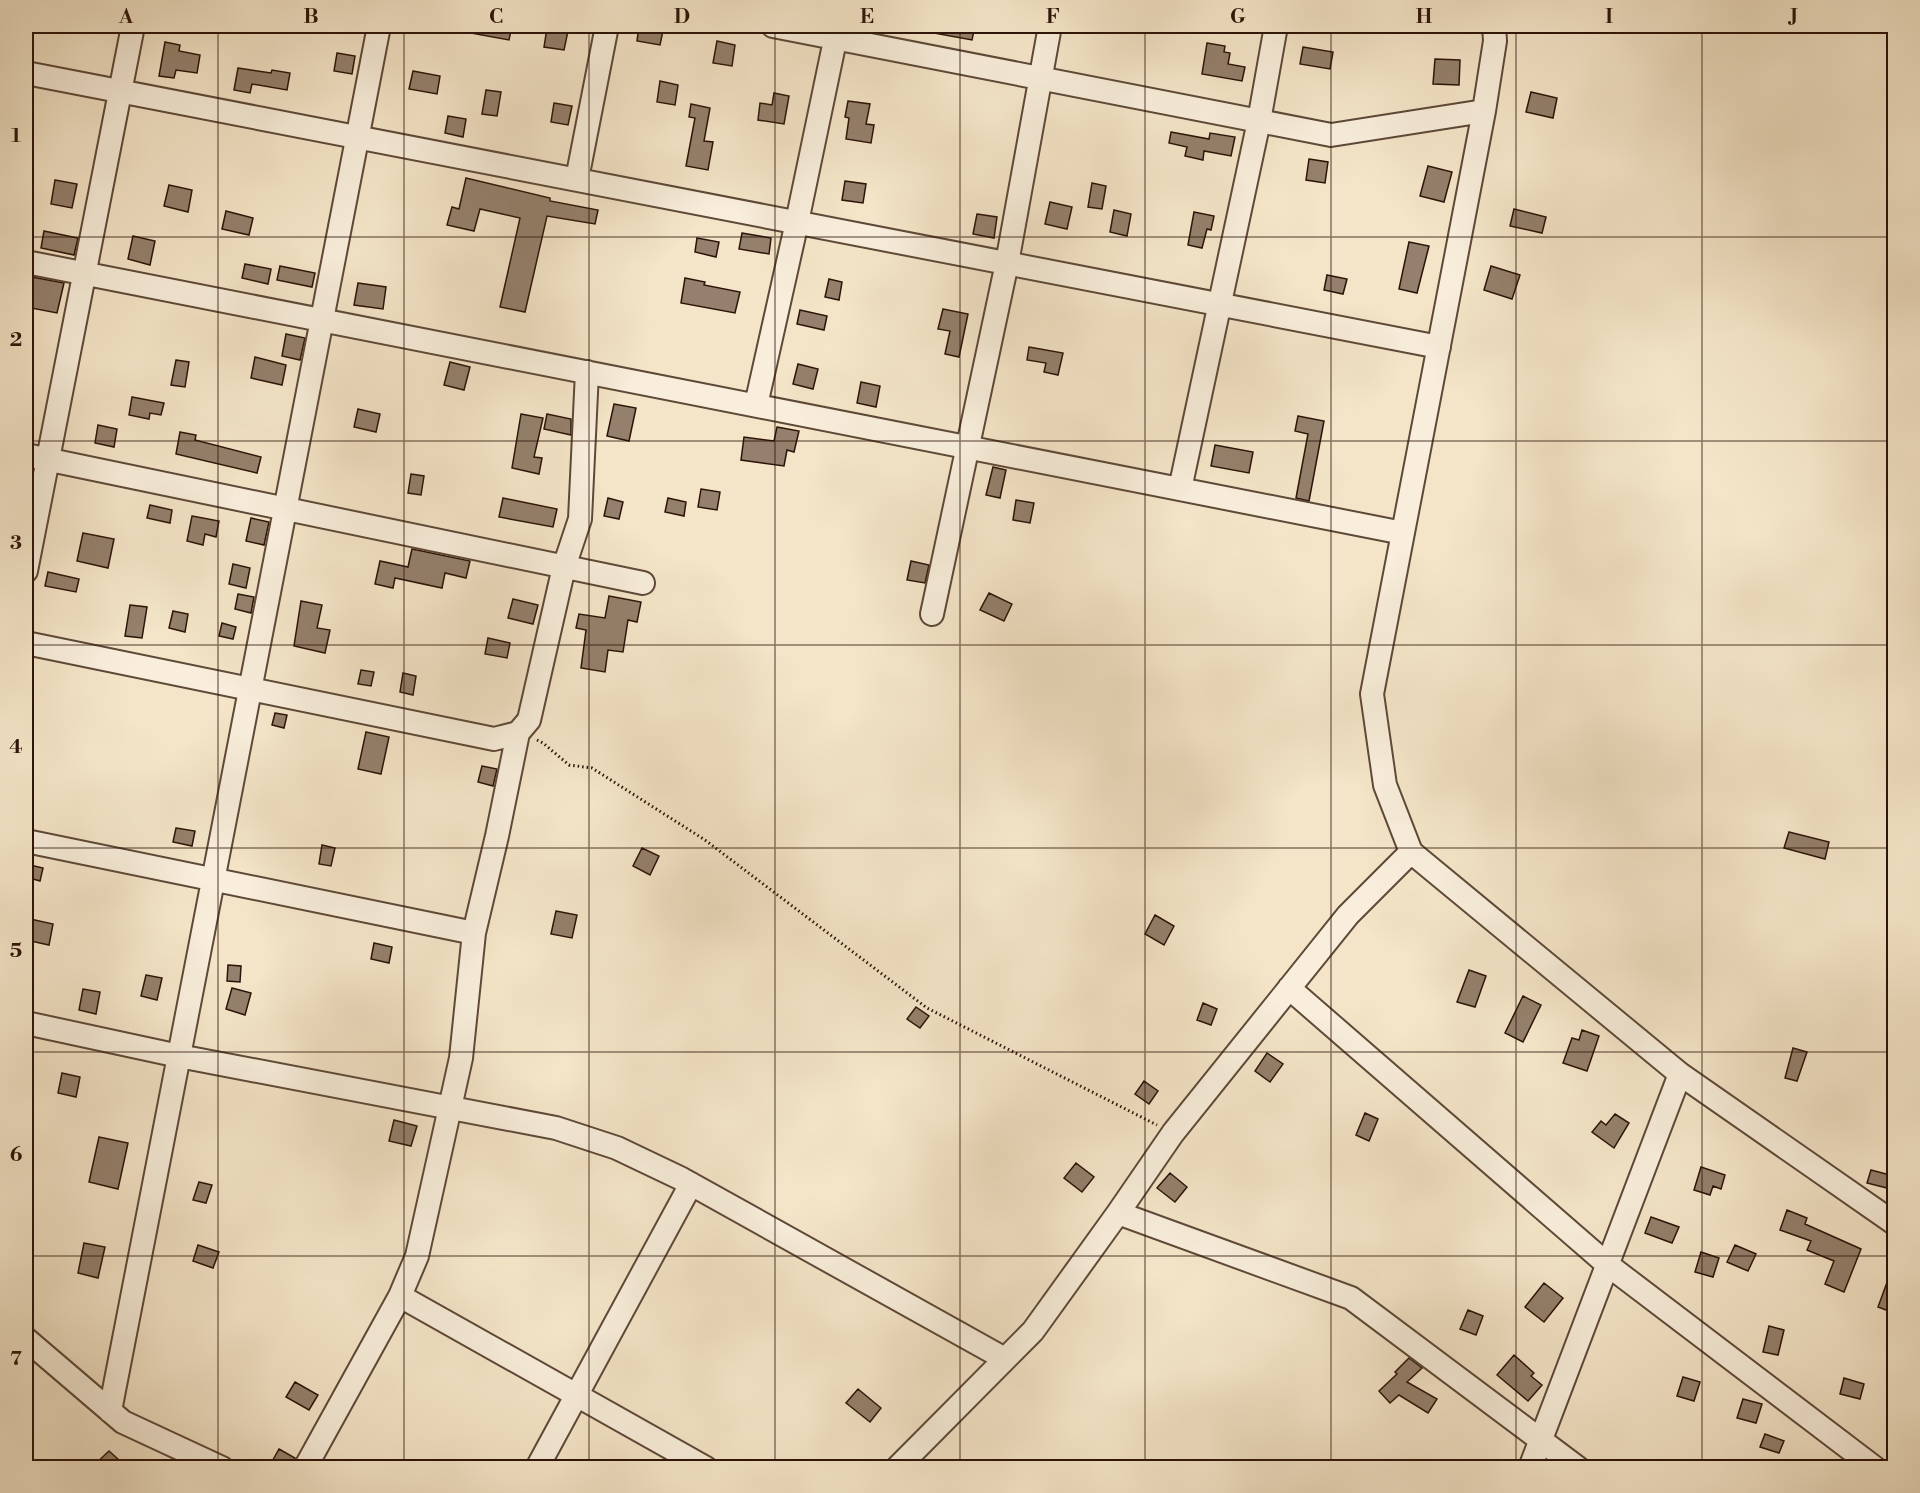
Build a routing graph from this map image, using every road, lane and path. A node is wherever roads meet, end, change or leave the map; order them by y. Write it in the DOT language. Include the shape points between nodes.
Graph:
graph roads {
  1 [pos="133,26"];
  2 [pos="378,26"];
  3 [pos="607,26"];
  4 [pos="773,26"];
  5 [pos="1050,26"];
  6 [pos="1276,26"];
  7 [pos="1494,26"];
  8 [pos="837,32"];
  9 [pos="26,72"];
  10 [pos="1041,77"];
  11 [pos="120,91"];
  12 [pos="1484,111"];
  13 [pos="1259,121"];
  14 [pos="357,137"];
  15 [pos="577,179"];
  16 [pos="797,222"];
  17 [pos="26,262"];
  18 [pos="1006,263"];
  19 [pos="84,274"];
  20 [pos="1220,304"];
  21 [pos="321,320"];
  22 [pos="1439,347"];
  23 [pos="587,372"];
  24 [pos="756,405"];
  25 [pos="968,447"];
  26 [pos="36,457"];
  27 [pos="1180,489"];
  28 [pos="285,509"];
  29 [pos="1403,533"];
  30 [pos="564,567"];
  31 [pos="26,571"];
  32 [pos="643,583"];
  33 [pos="932,614"];
  34 [pos="26,643"];
  35 [pos="250,689"];
  36 [pos="518,733"];
  37 [pos="26,841"];
  38 [pos="1411,852"];
  39 [pos="213,879"];
  40 [pos="474,933"];
  41 [pos="1289,988"];
  42 [pos="26,1023"];
  43 [pos="179,1056"];
  44 [pos="1680,1074"];
  45 [pos="450,1108"];
  46 [pos="1173,1133"];
  47 [pos="691,1184"];
  48 [pos="1118,1213"];
  49 [pos="1894,1223"];
  50 [pos="1608,1265"];
  51 [pos="400,1296"];
  52 [pos="26,1338"];
  53 [pos="1005,1359"];
  54 [pos="576,1395"];
  55 [pos="110,1412"];
  56 [pos="1541,1440"];
  57 [pos="222,1467"];
  58 [pos="305,1467"];
  59 [pos="537,1467"];
  60 [pos="706,1467"];
  61 [pos="897,1467"];
  62 [pos="1530,1467"];
  63 [pos="1578,1467"];
  64 [pos="1875,1467"];
  1 -- 11 [label="street"];
  2 -- 14 [label="street"];
  3 -- 15 [label="street"];
  4 -- 8 [label="street"];
  5 -- 10 [label="street"];
  6 -- 13 [label="street"];
  7 -- 12 [label="street"];
  8 -- 10 [label="street"];
  8 -- 16 [label="street"];
  9 -- 11 [label="street"];
  10 -- 13 [label="street"];
  10 -- 18 [label="street"];
  11 -- 14 [label="street"];
  11 -- 19 [label="street"];
  12 -- 13 [label="street" via="1331,135"];
  12 -- 22 [label="street"];
  13 -- 20 [label="street"];
  14 -- 15 [label="street"];
  14 -- 21 [label="street"];
  15 -- 16 [label="street"];
  16 -- 18 [label="street"];
  16 -- 24 [label="street"];
  17 -- 19 [label="street"];
  18 -- 20 [label="street"];
  18 -- 25 [label="street"];
  19 -- 21 [label="street"];
  19 -- 26 [label="street"];
  20 -- 22 [label="street"];
  20 -- 27 [label="street"];
  21 -- 23 [label="street"];
  21 -- 28 [label="street"];
  22 -- 29 [label="street"];
  23 -- 24 [label="street"];
  23 -- 30 [label="street" via="579,519"];
  24 -- 25 [label="street"];
  25 -- 27 [label="street"];
  25 -- 33 [label="street"];
  26 -- 28 [label="street"];
  26 -- 31 [label="street"];
  27 -- 29 [label="street"];
  28 -- 30 [label="street"];
  28 -- 35 [label="street"];
  29 -- 38 [label="street" via="1372,694 1385,786"];
  30 -- 32 [label="street"];
  30 -- 36 [label="street" via="529,720"];
  34 -- 35 [label="street"];
  35 -- 36 [label="street" via="494,739"];
  35 -- 39 [label="street"];
  36 -- 40 [label="street"];
  36 -- 46 [label="path" via="543,743 569,765 592,768 705,840 927,1008"];
  37 -- 39 [label="street"];
  38 -- 41 [label="street" via="1348,915"];
  38 -- 44 [label="street"];
  39 -- 40 [label="street"];
  39 -- 43 [label="street"];
  40 -- 45 [label="street" via="461,1058"];
  41 -- 46 [label="street"];
  41 -- 50 [label="street"];
  42 -- 43 [label="street"];
  43 -- 45 [label="street"];
  43 -- 55 [label="street"];
  44 -- 49 [label="street"];
  44 -- 50 [label="street"];
  45 -- 47 [label="street" via="556,1128 617,1148"];
  45 -- 51 [label="street" via="417,1256"];
  46 -- 48 [label="street"];
  47 -- 53 [label="street"];
  47 -- 54 [label="street"];
  48 -- 53 [label="street" via="1033,1331"];
  48 -- 56 [label="street" via="1352,1298"];
  50 -- 56 [label="street"];
  50 -- 64 [label="street"];
  51 -- 54 [label="street"];
  51 -- 58 [label="street"];
  52 -- 55 [label="street"];
  53 -- 61 [label="street"];
  54 -- 59 [label="street"];
  54 -- 60 [label="street"];
  55 -- 57 [label="street" via="123,1422"];
  56 -- 62 [label="street"];
  56 -- 63 [label="street"];
}
